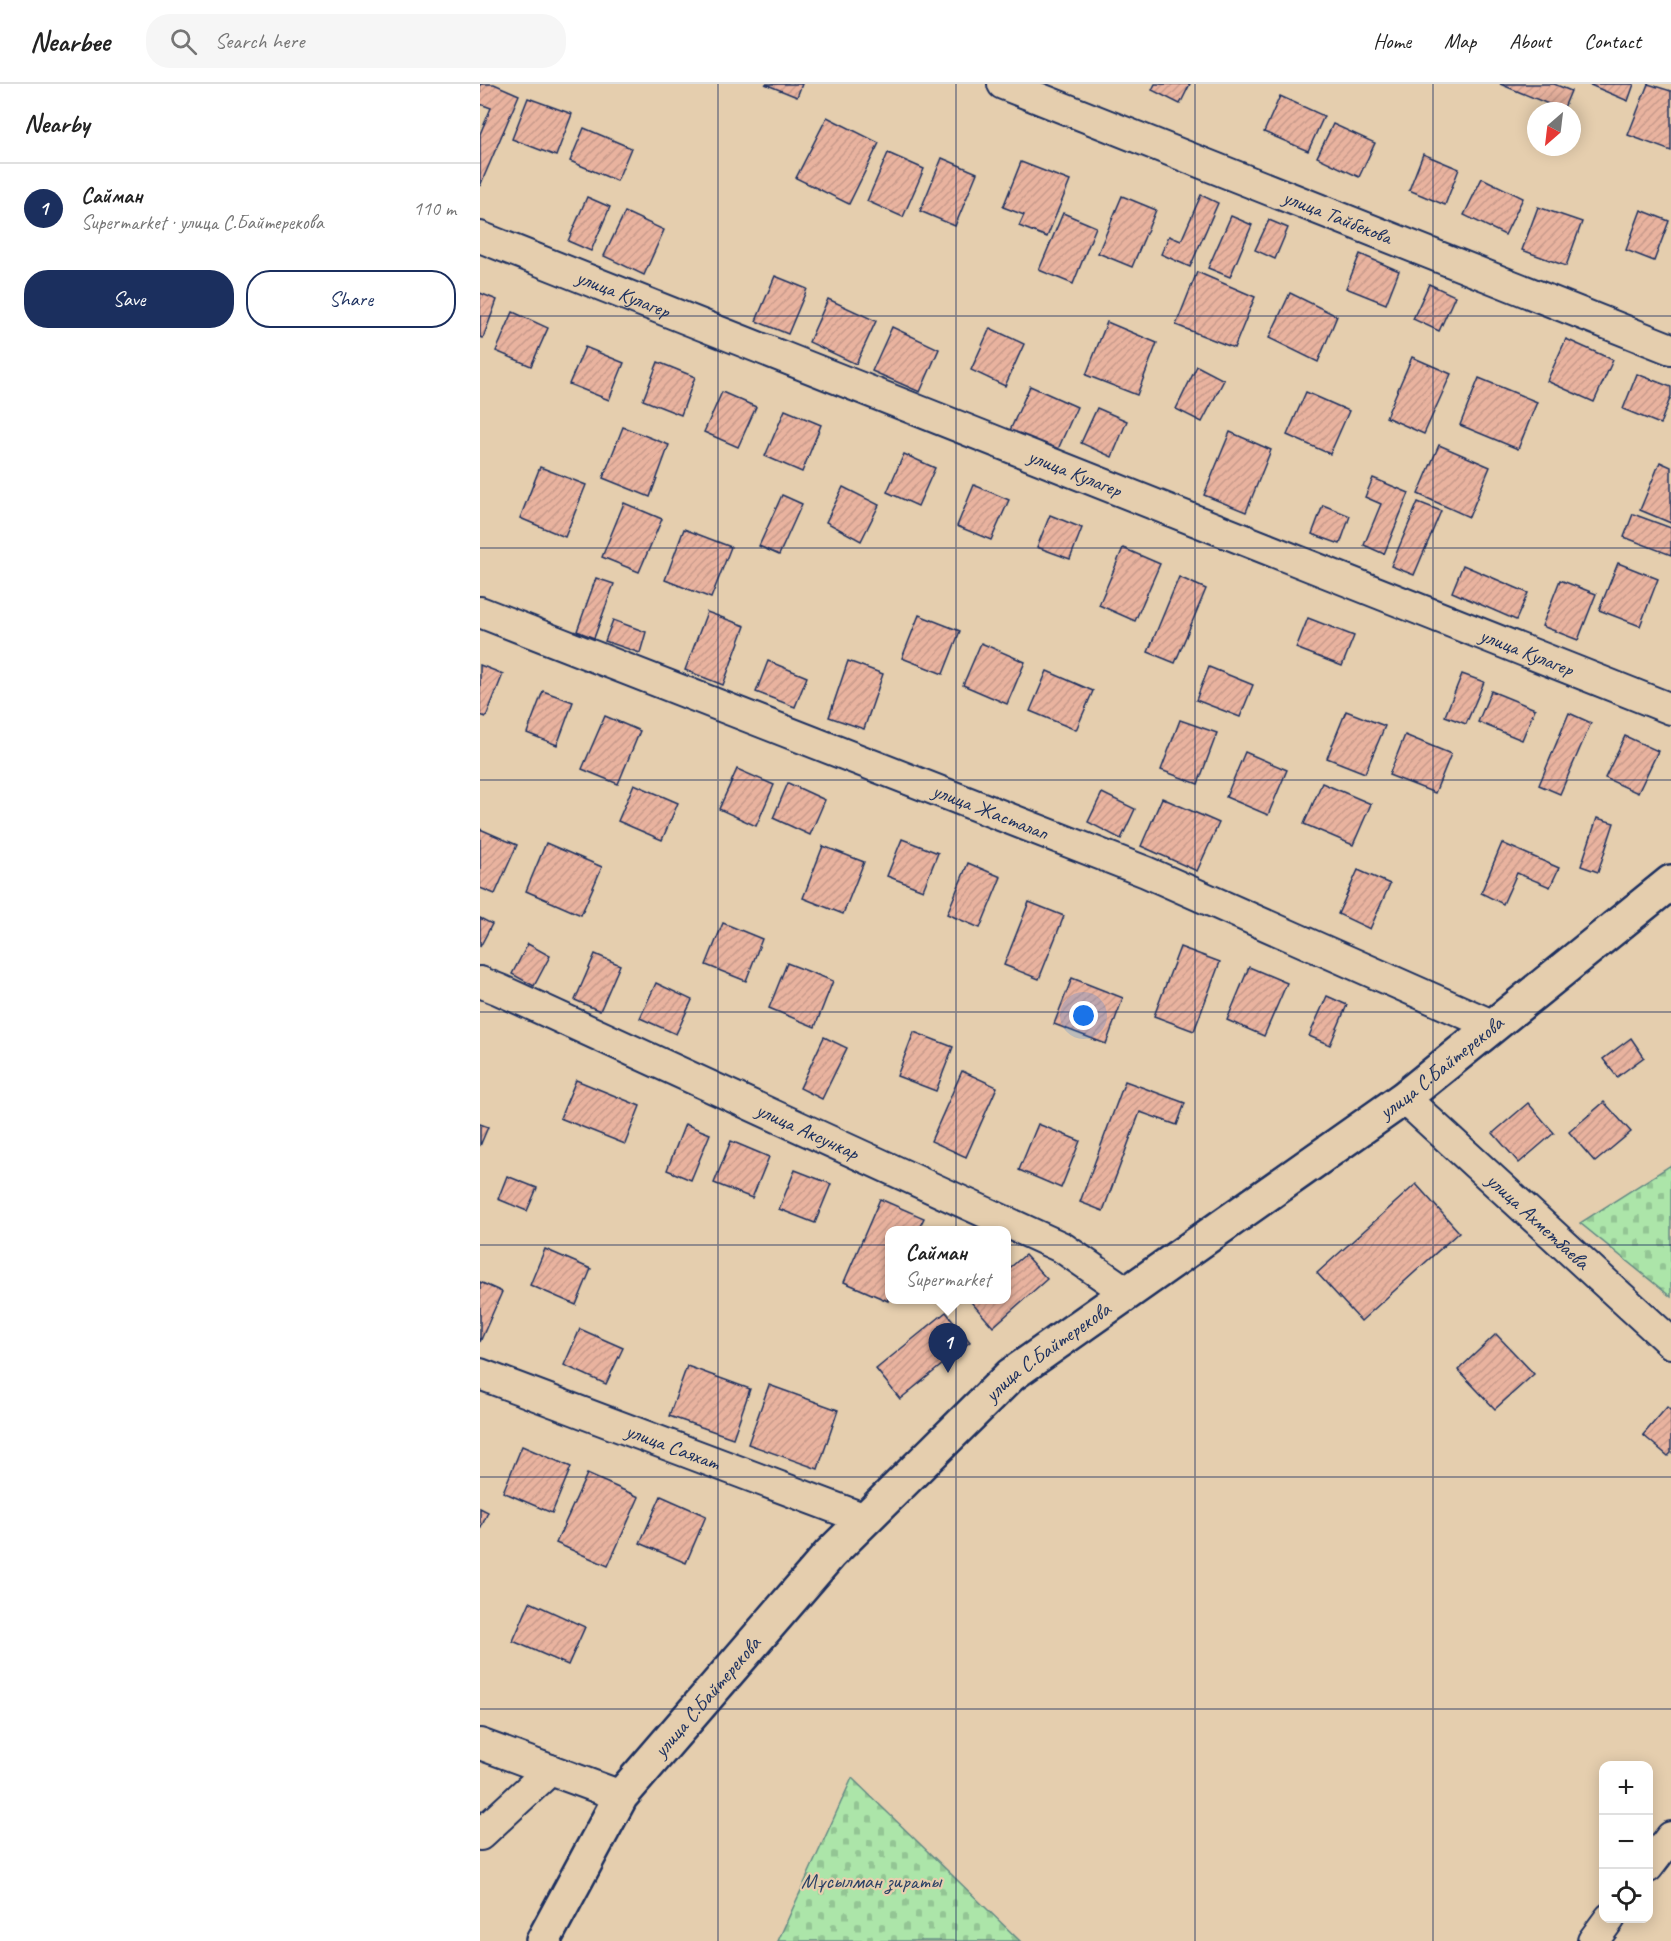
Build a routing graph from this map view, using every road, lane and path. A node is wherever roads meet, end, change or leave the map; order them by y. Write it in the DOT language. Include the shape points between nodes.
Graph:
graph roads {
  1 [pos="1003,84"];
  2 [pos="480,237"];
  3 [pos="1671,349"];
  4 [pos="480,612"];
  5 [pos="1671,709"];
  6 [pos="1671,882"];
  7 [pos="480,982"];
  8 [pos="1494,1026"];
  9 [pos="1404,1098"];
  10 [pos="1128,1293"];
  11 [pos="1671,1343"];
  12 [pos="480,1374"];
  13 [pos="865,1519"];
  14 [pos="480,1744"];
  15 [pos="550,1770"];
  16 [pos="621,1796"];
  17 [pos="480,1835"];
  18 [pos="1671,1838"];
  19 [pos="1653,1861"];
  20 [pos="1606,1923"];
  21 [pos="543,1941"];
  22 [pos="1593,1941"];
  1 -- 3 [label="street, улица Тайбекова"];
  2 -- 5 [label="street, улица Кулагер"];
  4 -- 8 [label="street, улица Жасталап" via="1146,872"];
  6 -- 8 [label="main road, улица С.Байтерекова"];
  7 -- 10 [label="street, улица Аксункар" via="1063,1248"];
  8 -- 9 [label="main road, улица С.Байтерекова"];
  9 -- 10 [label="main road, улица С.Байтерекова"];
  9 -- 11 [label="street, улица Ахметбаева"];
  10 -- 13 [label="main road, улица С.Байтерекова" via="1011,1375"];
  12 -- 13 [label="street, улица Саяхат"];
  13 -- 16 [label="main road, улица С.Байтерекова" via="830,1554"];
  14 -- 15 [label="street"];
  15 -- 16 [label="street"];
  15 -- 17 [label="street"];
  16 -- 21 [label="main road, улица С.Байтерекова"];
  18 -- 19 [label="street"];
  20 -- 22 [label="street"];
}
